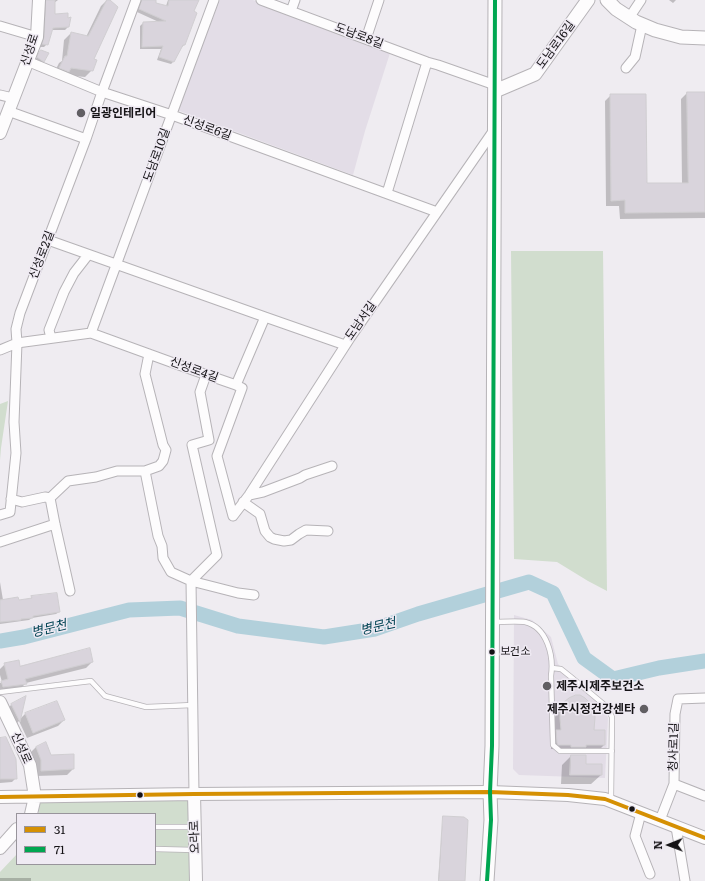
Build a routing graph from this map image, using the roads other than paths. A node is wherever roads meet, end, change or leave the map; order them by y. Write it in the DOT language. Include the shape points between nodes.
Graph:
graph roads {
  1 [pos="39,0"];
  2 [pos="136,0"];
  3 [pos="214,0"];
  4 [pos="261,0"];
  5 [pos="295,0"];
  6 [pos="379,0"];
  7 [pos="495,0"];
  8 [pos="588,0"];
  9 [pos="607,0"];
  10 [pos="641,0"];
  11 [pos="291,11"];
  12 [pos="629,18"];
  13 [pos="642,25"];
  14 [pos="0,26"];
  15 [pos="37,37"];
  16 [pos="705,38"];
  17 [pos="366,39"];
  18 [pos="27,61"];
  19 [pos="427,62"];
  20 [pos="626,68"];
  21 [pos="495,88"];
  22 [pos="102,92"];
  23 [pos="0,94"];
  24 [pos="13,98"];
  25 [pos="8,111"];
  26 [pos="172,115"];
  27 [pos="494,130"];
  28 [pos="0,133"];
  29 [pos="86,139"];
  30 [pos="386,193"];
  31 [pos="437,212"];
  32 [pos="48,240"];
  33 [pos="88,255"];
  34 [pos="117,264"];
  35 [pos="265,317"];
  36 [pos="92,333"];
  37 [pos="51,338"];
  38 [pos="17,343"];
  39 [pos="345,345"];
  40 [pos="0,350"];
  41 [pos="149,354"];
  42 [pos="206,375"];
  43 [pos="236,385"];
  44 [pos="332,466"];
  45 [pos="145,471"];
  46 [pos="50,498"];
  47 [pos="246,498"];
  48 [pos="11,500"];
  49 [pos="0,515"];
  50 [pos="54,524"];
  51 [pos="328,531"];
  52 [pos="0,542"];
  53 [pos="191,581"];
  54 [pos="70,591"];
  55 [pos="254,595"];
  56 [pos="492,615"];
  57 [pos="552,668"];
  58 [pos="0,692"];
  59 [pos="705,698"];
  60 [pos="0,702"];
  61 [pos="193,705"];
  62 [pos="612,751"];
  63 [pos="674,784"];
  64 [pos="490,792"];
  65 [pos="194,794"];
  66 [pos="35,796"];
  67 [pos="705,796"];
  68 [pos="0,797"];
  69 [pos="611,801"];
  70 [pos="30,813"];
  71 [pos="641,813"];
  72 [pos="660,820"];
  73 [pos="156,827"];
  74 [pos="195,827"];
  75 [pos="676,827"];
  76 [pos="16,830"];
  77 [pos="705,838"];
  78 [pos="0,848"];
  79 [pos="156,848"];
  80 [pos="196,850"];
  81 [pos="650,874"];
  82 [pos="196,881"];
  83 [pos="487,881"];
  84 [pos="684,881"];
  1 -- 15 [label="street, 신성로"];
  2 -- 22 [label="street, 신성로2길"];
  3 -- 26 [label="street, 도남로10길"];
  4 -- 11 [label="street, 도남로8길"];
  5 -- 11 [label="street"];
  6 -- 17 [label="street"];
  7 -- 21 [label="main road"];
  8 -- 21 [label="main road, 도남로16길" via="535,74"];
  9 -- 12 [label="main road"];
  10 -- 12 [label="street"];
  11 -- 17 [label="street, 도남로8길"];
  12 -- 13 [label="main road"];
  13 -- 16 [label="main road" via="681,36"];
  13 -- 20 [label="street" via="635,57"];
  14 -- 15 [label="street"];
  15 -- 18 [label="street, 신성로"];
  17 -- 19 [label="street, 도남로8길"];
  18 -- 22 [label="street, 신성로6길"];
  18 -- 24 [label="street, 신성로"];
  19 -- 21 [label="street, 도남로8길" via="438,64"];
  19 -- 30 [label="street"];
  21 -- 27 [label="main road"];
  22 -- 26 [label="street, 신성로6길"];
  22 -- 29 [label="street, 신성로2길"];
  23 -- 24 [label="street"];
  24 -- 25 [label="street, 신성로"];
  25 -- 28 [label="street, 신성로"];
  25 -- 29 [label="street"];
  26 -- 30 [label="street, 신성로6길"];
  26 -- 34 [label="street, 도남로10길"];
  27 -- 31 [label="street, 도남서길"];
  27 -- 56 [label="main road"];
  29 -- 32 [label="street, 신성로2길"];
  30 -- 31 [label="street, 신성로6길"];
  31 -- 39 [label="street, 도남서길"];
  32 -- 33 [label="street"];
  32 -- 38 [label="street, 신성로2길" via="20,313 16,329"];
  33 -- 34 [label="street"];
  33 -- 37 [label="street" via="64,292 49,330"];
  34 -- 35 [label="street"];
  34 -- 36 [label="street, 도남로10길"];
  35 -- 39 [label="street"];
  35 -- 43 [label="street"];
  36 -- 37 [label="street, 신성로4길"];
  36 -- 41 [label="street, 신성로4길"];
  37 -- 38 [label="street, 신성로4길"];
  38 -- 40 [label="street, 신성로4길"];
  38 -- 48 [label="street, 신성로2길" via="14,422 16,453"];
  39 -- 47 [label="street, 도남서길"];
  41 -- 42 [label="street, 신성로4길"];
  41 -- 45 [label="street" via="145,374 166,450 159,466"];
  42 -- 43 [label="street, 신성로4길"];
  42 -- 53 [label="street" via="200,392 209,440 192,445 217,555"];
  43 -- 47 [label="street, 도남서길" via="242,388 218,456 233,516"];
  44 -- 47 [label="street"];
  45 -- 46 [label="street" via="117,472 96,478 68,481"];
  45 -- 53 [label="street" via="163,558 172,572"];
  46 -- 48 [label="street" via="22,502"];
  46 -- 50 [label="street"];
  47 -- 51 [label="street" via="260,514 265,531 274,539 284,542 306,530"];
  48 -- 49 [label="street, 신성로2길" via="10,512"];
  50 -- 52 [label="street"];
  50 -- 54 [label="street"];
  53 -- 55 [label="street"];
  53 -- 61 [label="street"];
  56 -- 57 [label="lane" via="536,627 544,636"];
  56 -- 64 [label="main road"];
  57 -- 62 [label="lane" via="560,669 607,707 612,717"];
  57 -- 62 [label="lane" via="554,745 560,751"];
  58 -- 61 [label="lane" via="91,681 105,696 146,707"];
  59 -- 63 [label="street, 청사로1길" via="678,699 675,714"];
  60 -- 66 [label="street, 신성로" via="30,765"];
  61 -- 65 [label="street"];
  62 -- 69 [label="lane"];
  63 -- 67 [label="street"];
  63 -- 72 [label="street, 청사로1길"];
  64 -- 65 [label="street"];
  64 -- 69 [label="street" via="568,795"];
  64 -- 83 [label="main road"];
  65 -- 66 [label="street"];
  65 -- 74 [label="street, 오라로"];
  66 -- 68 [label="street"];
  66 -- 70 [label="street"];
  69 -- 71 [label="street"];
  71 -- 72 [label="street"];
  71 -- 81 [label="street" via="635,836"];
  72 -- 75 [label="street"];
  73 -- 74 [label="lane"];
  74 -- 80 [label="street, 오라로"];
  75 -- 77 [label="street"];
  75 -- 84 [label="street"];
  76 -- 78 [label="street"];
  79 -- 80 [label="lane"];
  80 -- 82 [label="street, 오라로"];
}
